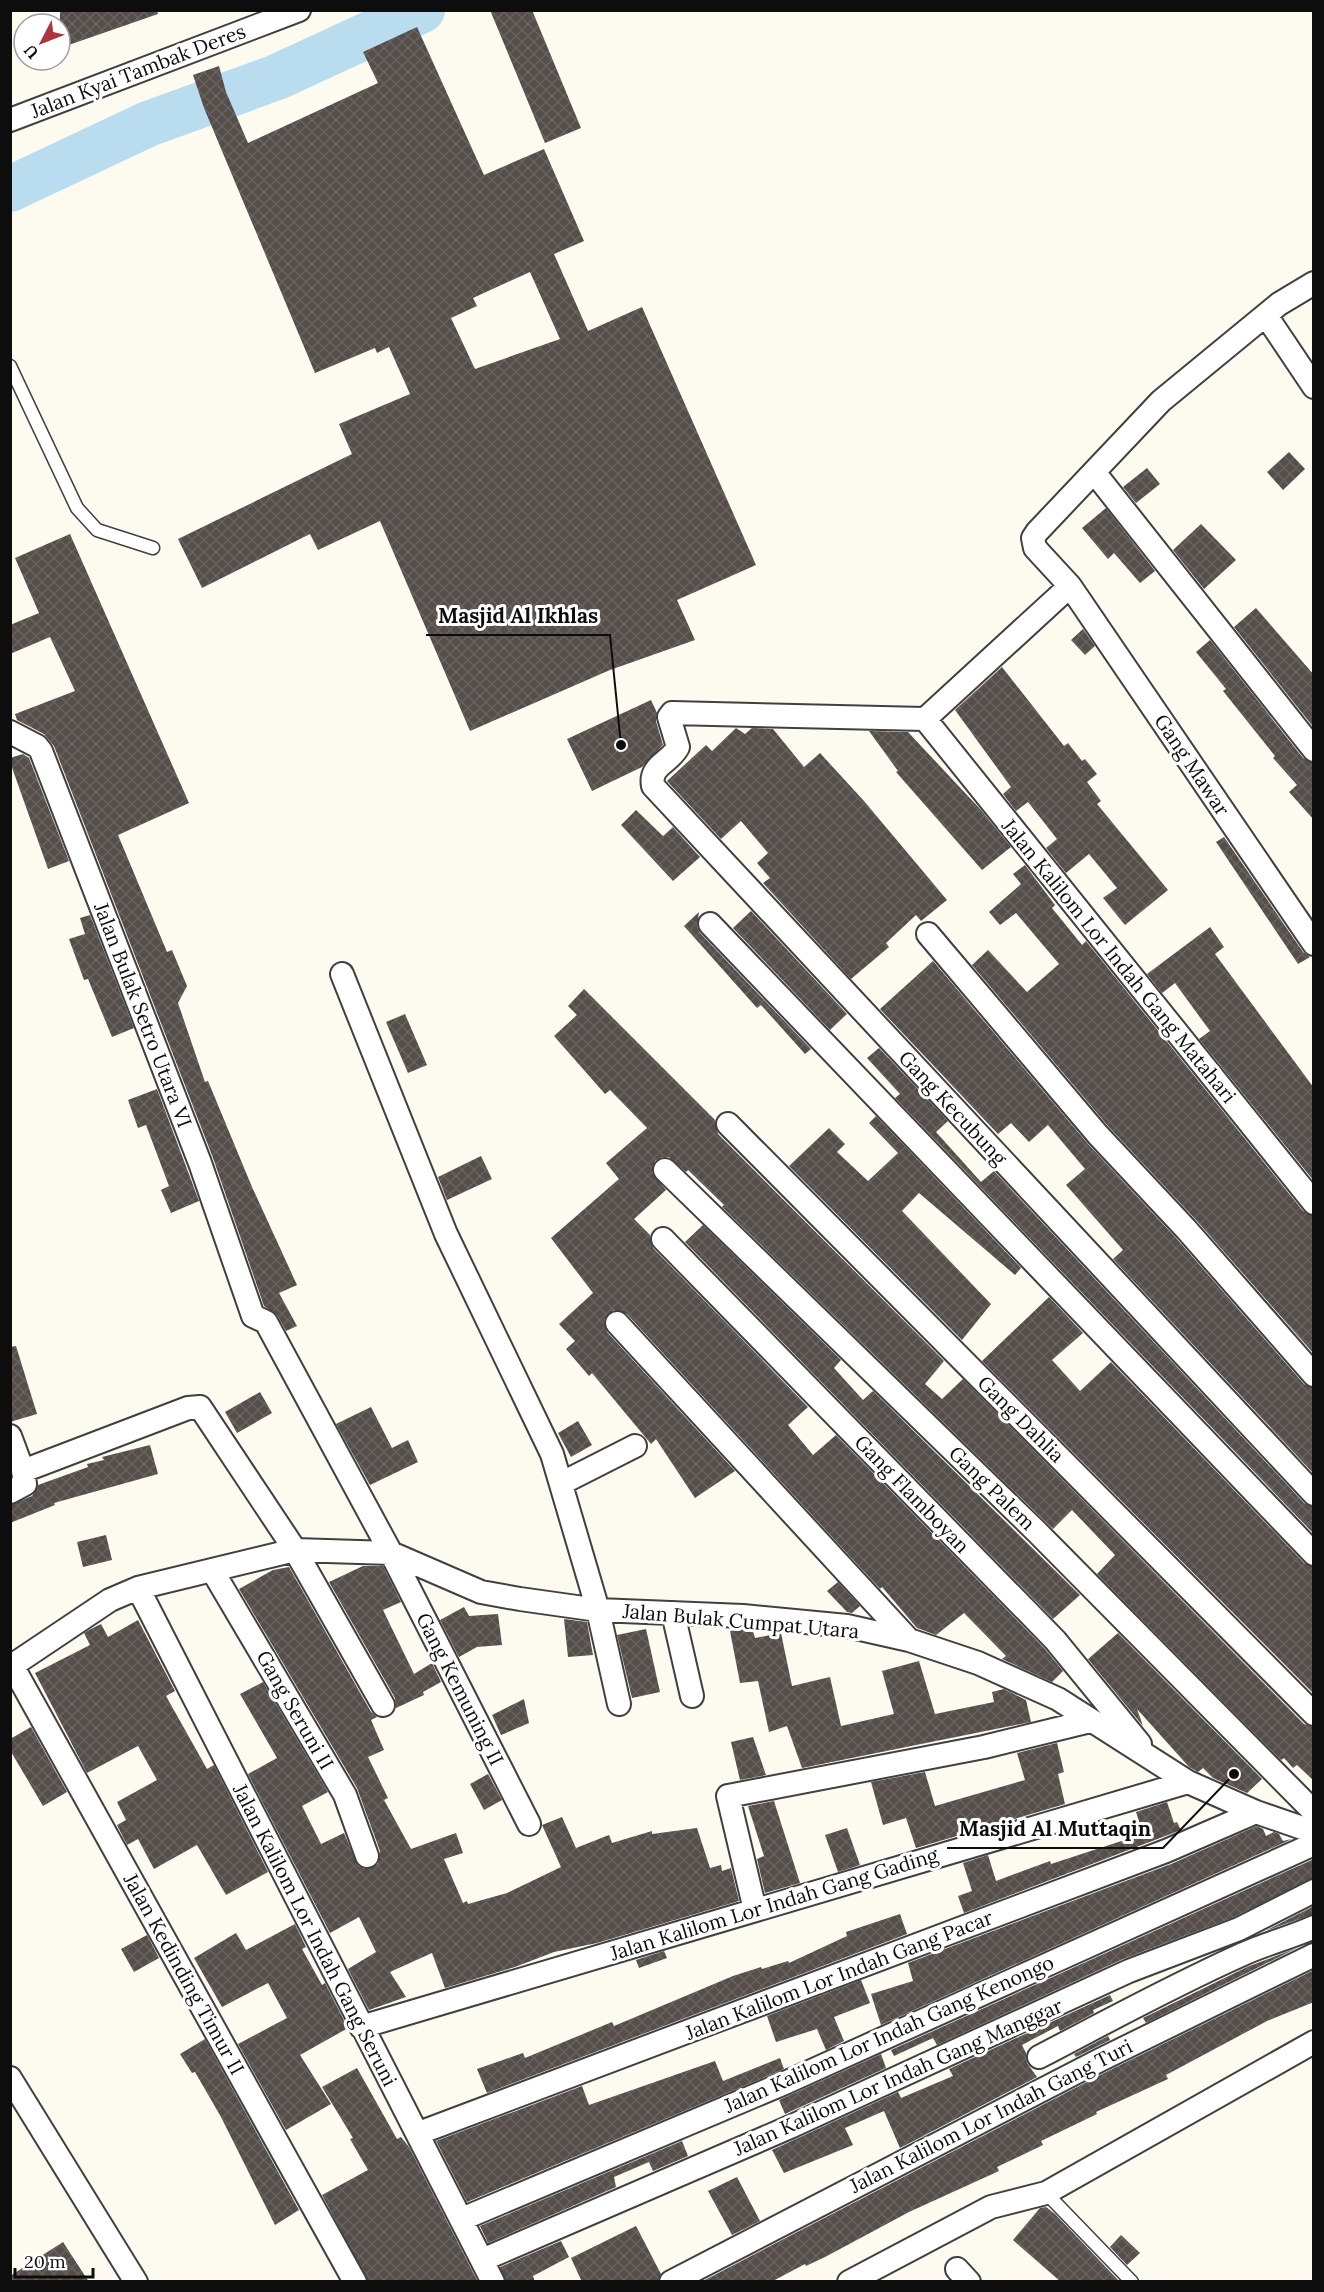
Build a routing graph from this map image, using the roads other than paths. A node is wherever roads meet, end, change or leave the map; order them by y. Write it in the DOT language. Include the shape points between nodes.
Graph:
graph roads {
  1 [pos="299,10"];
  2 [pos="10,120"];
  3 [pos="1314,283"];
  4 [pos="1266,316"];
  5 [pos="10,366"];
  6 [pos="1314,387"];
  7 [pos="1094,472"];
  8 [pos="153,548"];
  9 [pos="1070,586"];
  10 [pos="925,719"];
  11 [pos="10,732"];
  12 [pos="1314,750"];
  13 [pos="710,924"];
  14 [pos="928,934"];
  15 [pos="1314,944"];
  16 [pos="342,974"];
  17 [pos="728,1124"];
  18 [pos="665,1170"];
  19 [pos="1314,1203"];
  20 [pos="663,1239"];
  21 [pos="617,1323"];
  22 [pos="1314,1375"];
  23 [pos="10,1436"];
  24 [pos="635,1446"];
  25 [pos="23,1471"];
  26 [pos="562,1483"];
  27 [pos="10,1492"];
  28 [pos="1314,1494"];
  29 [pos="295,1550"];
  30 [pos="392,1553"];
  31 [pos="1314,1554"];
  32 [pos="212,1570"];
  33 [pos="138,1588"];
  34 [pos="598,1610"];
  35 [pos="673,1613"];
  36 [pos="909,1640"];
  37 [pos="12,1667"];
  38 [pos="692,1696"];
  39 [pos="619,1704"];
  40 [pos="383,1705"];
  41 [pos="1314,1714"];
  42 [pos="1090,1720"];
  43 [pos="1151,1758"];
  44 [pos="1188,1782"];
  45 [pos="1256,1812"];
  46 [pos="1314,1812"];
  47 [pos="530,1824"];
  48 [pos="1314,1832"];
  49 [pos="1314,1844"];
  50 [pos="367,1856"];
  51 [pos="1314,1892"];
  52 [pos="755,1910"];
  53 [pos="1314,1927"];
  54 [pos="1314,1955"];
  55 [pos="361,2027"];
  56 [pos="1314,2042"];
  57 [pos="1039,2057"];
  58 [pos="10,2078"];
  59 [pos="419,2133"];
  60 [pos="1046,2193"];
  61 [pos="462,2219"];
  62 [pos="482,2260"];
  63 [pos="136,2282"];
  64 [pos="355,2282"];
  65 [pos="493,2282"];
  66 [pos="671,2282"];
  67 [pos="849,2282"];
  68 [pos="1132,2282"];
  1 -- 2 [label="street, Jalan Kyai Tambak Deres"];
  3 -- 4 [label="street"];
  4 -- 6 [label="street"];
  4 -- 7 [label="street" via="1161,401"];
  5 -- 8 [label="lane" via="77,508 97,530"];
  7 -- 9 [label="street, Gang Mawar" via="1033,538 1035,548"];
  7 -- 12 [label="street"];
  9 -- 10 [label="street"];
  9 -- 15 [label="street, Gang Mawar"];
  10 -- 19 [label="street, Jalan Kalilom Lor Indah Gang Matahari"];
  10 -- 28 [label="street, Gang Kecubung" via="672,712 669,717 678,747 656,768 651,777 653,786"];
  11 -- 30 [label="street, Jalan Bulak Setro Utara VI" via="41,751 259,1319"];
  13 -- 31 [label="street"];
  14 -- 22 [label="street" via="1098,1135"];
  16 -- 26 [label="street" via="446,1234 552,1454"];
  17 -- 41 [label="street, Gang Dahlia"];
  18 -- 46 [label="street, Gang Palem" via="1036,1531"];
  20 -- 43 [label="street, Gang Flamboyan" via="1055,1640"];
  21 -- 36 [label="street"];
  23 -- 25 [label="street"];
  24 -- 26 [label="street"];
  25 -- 27 [label="street" via="25,1484"];
  25 -- 29 [label="street" via="188,1408 200,1407"];
  26 -- 34 [label="street"];
  29 -- 30 [label="street"];
  29 -- 32 [label="street"];
  29 -- 40 [label="street"];
  30 -- 34 [label="street, Jalan Bulak Cumpat Utara" via="481,1592"];
  30 -- 47 [label="street, Gang Kemuning II"];
  32 -- 33 [label="street"];
  32 -- 50 [label="street, Gang Seruni II" via="345,1795"];
  33 -- 37 [label="street" via="110,1600"];
  33 -- 55 [label="street, Jalan Kalilom Lor Indah Gang Seruni"];
  34 -- 35 [label="street, Jalan Bulak Cumpat Utara"];
  34 -- 39 [label="street"];
  35 -- 36 [label="street, Jalan Bulak Cumpat Utara" via="847,1626"];
  35 -- 38 [label="street"];
  36 -- 42 [label="street, Jalan Bulak Cumpat Utara" via="978,1663 1058,1699"];
  37 -- 64 [label="street, Jalan Kedinding Timur II"];
  42 -- 43 [label="street, Jalan Bulak Cumpat Utara"];
  42 -- 52 [label="street" via="984,1747 728,1796"];
  43 -- 44 [label="street, Jalan Bulak Cumpat Utara"];
  44 -- 45 [label="street, Jalan Bulak Cumpat Utara"];
  44 -- 52 [label="street, Jalan Kalilom Lor Indah Gang Gading"];
  45 -- 48 [label="street, Jalan Bulak Cumpat Utara"];
  45 -- 59 [label="street, Jalan Kalilom Lor Indah Gang Pacar" via="1167,1851"];
  49 -- 61 [label="street, Jalan Kalilom Lor Indah Gang Kenongo" via="787,2082"];
  51 -- 62 [label="street, Jalan Kalilom Lor Indah Gang Manggar" via="1239,1929 1129,1971 790,2127"];
  52 -- 55 [label="street, Jalan Kalilom Lor Indah Gang Gading"];
  53 -- 57 [label="street" via="1234,1958"];
  54 -- 66 [label="street, Jalan Kalilom Lor Indah Gang Turi" via="1100,2060"];
  55 -- 59 [label="street, Jalan Kalilom Lor Indah Gang Seruni"];
  56 -- 60 [label="street"];
  58 -- 63 [label="street"];
  59 -- 61 [label="street, Jalan Kalilom Lor Indah Gang Seruni"];
  60 -- 67 [label="street" via="991,2207"];
  60 -- 68 [label="lane"];
  61 -- 62 [label="street, Jalan Kalilom Lor Indah Gang Seruni"];
  62 -- 65 [label="street, Jalan Kalilom Lor Indah Gang Seruni"];
}
